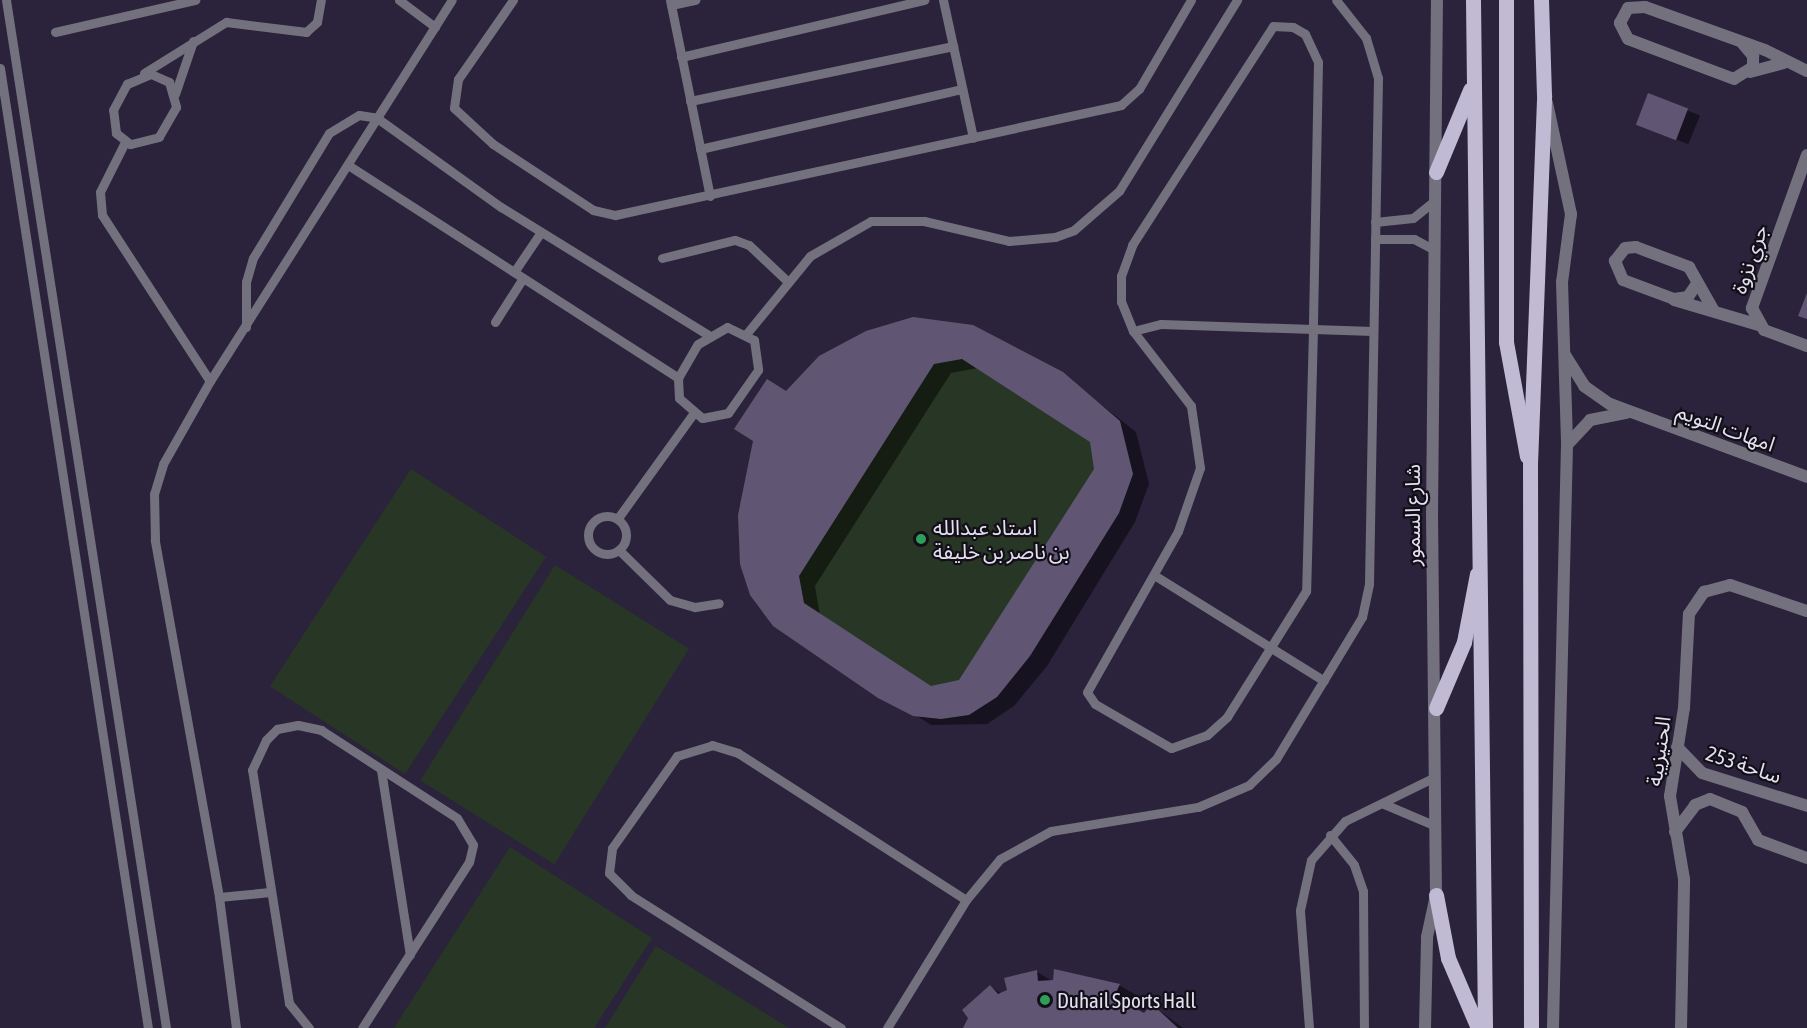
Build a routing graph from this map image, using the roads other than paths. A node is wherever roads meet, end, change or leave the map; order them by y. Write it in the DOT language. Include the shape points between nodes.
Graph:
graph roads {
  1 [pos="6,0"];
  2 [pos="195,0"];
  3 [pos="321,0"];
  4 [pos="399,0"];
  5 [pos="452,0"];
  6 [pos="513,0"];
  7 [pos="695,0"];
  8 [pos="924,0"];
  9 [pos="943,0"];
  10 [pos="1191,0"];
  11 [pos="1237,0"];
  12 [pos="1336,0"];
  13 [pos="1437,0"];
  14 [pos="1473,0"];
  15 [pos="1506,0"];
  16 [pos="1540,0"];
  17 [pos="670,3"];
  18 [pos="435,27"];
  19 [pos="55,32"];
  20 [pos="193,41"];
  21 [pos="1743,44"];
  22 [pos="953,46"];
  23 [pos="681,57"];
  24 [pos="1784,63"];
  25 [pos="0,68"];
  26 [pos="1807,71"];
  27 [pos="1750,72"];
  28 [pos="144,74"];
  29 [pos="1472,84"];
  30 [pos="962,89"];
  31 [pos="176,94"];
  32 [pos="1544,95"];
  33 [pos="690,101"];
  34 [pos="377,118"];
  35 [pos="973,138"];
  36 [pos="125,142"];
  37 [pos="700,149"];
  38 [pos="1807,155"];
  39 [pos="348,165"];
  40 [pos="1436,172"];
  41 [pos="710,196"];
  42 [pos="1436,198"];
  43 [pos="1375,222"];
  44 [pos="541,232"];
  45 [pos="1375,239"];
  46 [pos="1435,250"];
  47 [pos="662,258"];
  48 [pos="514,272"];
  49 [pos="524,278"];
  50 [pos="786,280"];
  51 [pos="1696,285"];
  52 [pos="1674,299"];
  53 [pos="1714,311"];
  54 [pos="495,322"];
  55 [pos="1759,326"];
  56 [pos="246,328"];
  57 [pos="1313,329"];
  58 [pos="1133,331"];
  59 [pos="1373,331"];
  60 [pos="747,333"];
  61 [pos="708,335"];
  62 [pos="1807,346"];
  63 [pos="1563,350"];
  64 [pos="678,378"];
  65 [pos="210,381"];
  66 [pos="1631,412"];
  67 [pos="693,414"];
  68 [pos="1567,445"];
  69 [pos="1530,464"];
  70 [pos="1807,477"];
  71 [pos="618,518"];
  72 [pos="619,550"];
  73 [pos="1481,563"];
  74 [pos="1154,575"];
  75 [pos="719,603"];
  76 [pos="1807,611"];
  77 [pos="1272,650"];
  78 [pos="1324,681"];
  79 [pos="1436,708"];
  80 [pos="1677,747"];
  81 [pos="381,770"];
  82 [pos="1435,777"];
  83 [pos="1384,804"];
  84 [pos="1807,806"];
  85 [pos="1436,826"];
  86 [pos="1676,832"];
  87 [pos="1330,835"];
  88 [pos="1807,858"];
  89 [pos="270,892"];
  90 [pos="1436,895"];
  91 [pos="219,897"];
  92 [pos="966,900"];
  93 [pos="410,955"];
  94 [pos="148,1028"];
  95 [pos="166,1028"];
  96 [pos="236,1028"];
  97 [pos="309,1028"];
  98 [pos="362,1028"];
  99 [pos="841,1028"];
  100 [pos="887,1028"];
  101 [pos="1309,1028"];
  102 [pos="1364,1028"];
  103 [pos="1425,1028"];
  104 [pos="1478,1028"];
  105 [pos="1485,1028"];
  106 [pos="1531,1028"];
  107 [pos="1553,1028"];
  108 [pos="1681,1028"];
  1 -- 95 [label="lane"];
  2 -- 19 [label="lane"];
  3 -- 20 [label="lane" via="317,22 299,34 236,20"];
  4 -- 18 [label="lane"];
  5 -- 18 [label="lane"];
  6 -- 41 [label="lane" via="458,79 452,103 460,117 493,144 604,214"];
  7 -- 17 [label="lane"];
  8 -- 23 [label="lane"];
  9 -- 22 [label="lane"];
  10 -- 35 [label="lane" via="1128,101"];
  11 -- 50 [label="lane" via="1119,191 1074,230 1055,237 1009,241 924,221 871,221 828,242"];
  12 -- 43 [label="lane" via="1360,26 1376,64"];
  13 -- 40 [label="street, شارع السمور"];
  14 -- 29 [label="main road"];
  15 -- 69 [label="main road" via="1506,342"];
  16 -- 32 [label="main road"];
  17 -- 23 [label="lane"];
  18 -- 34 [label="lane"];
  20 -- 28 [label="lane"];
  20 -- 31 [label="lane"];
  21 -- 24 [label="street"];
  21 -- 27 [label="street" via="1754,56"];
  21 -- 27 [label="street" via="1639,6 1628,8 1620,23 1628,39 1728,77"];
  22 -- 30 [label="lane"];
  22 -- 33 [label="lane"];
  23 -- 33 [label="lane"];
  24 -- 26 [label="street"];
  24 -- 27 [label="street"];
  25 -- 94 [label="lane"];
  28 -- 31 [label="lane" via="164,78"];
  28 -- 36 [label="lane" via="127,84 112,110 113,128"];
  29 -- 40 [label="main road"];
  29 -- 73 [label="main road"];
  30 -- 35 [label="lane"];
  30 -- 37 [label="lane"];
  31 -- 36 [label="lane" via="174,113 159,137 142,145"];
  32 -- 63 [label="street" via="1570,201 1562,282"];
  32 -- 69 [label="main road"];
  33 -- 37 [label="lane"];
  34 -- 39 [label="lane"];
  34 -- 44 [label="lane"];
  34 -- 56 [label="lane" via="350,117 328,133 253,258 246,282"];
  35 -- 41 [label="lane"];
  36 -- 65 [label="lane" via="100,192 102,215"];
  37 -- 41 [label="lane"];
  38 -- 55 [label="street, جري نزوة" via="1753,302"];
  39 -- 48 [label="lane"];
  39 -- 56 [label="lane"];
  40 -- 42 [label="street, شارع السمور"];
  42 -- 43 [label="lane" via="1413,218"];
  42 -- 46 [label="street, شارع السمور"];
  43 -- 45 [label="lane"];
  44 -- 48 [label="lane"];
  44 -- 61 [label="lane"];
  45 -- 46 [label="lane" via="1414,239"];
  45 -- 59 [label="lane"];
  46 -- 79 [label="street, شارع السمور" via="1432,518"];
  47 -- 50 [label="lane" via="735,240 749,245"];
  48 -- 49 [label="lane"];
  49 -- 54 [label="lane"];
  49 -- 64 [label="lane"];
  50 -- 60 [label="lane"];
  51 -- 52 [label="street" via="1688,297"];
  51 -- 52 [label="street" via="1689,267 1636,247 1620,251 1614,261 1619,277"];
  51 -- 53 [label="street"];
  52 -- 53 [label="street"];
  53 -- 55 [label="street"];
  55 -- 62 [label="street, جري نزوة"];
  56 -- 65 [label="lane"];
  57 -- 58 [label="lane" via="1161,324"];
  57 -- 58 [label="lane" via="1318,62 1305,34 1278,25 1264,32 1126,256 1119,290"];
  57 -- 59 [label="lane"];
  57 -- 77 [label="lane" via="1308,582"];
  58 -- 74 [label="lane" via="1181,388 1198,426 1200,447 1190,502"];
  59 -- 78 [label="lane" via="1370,585 1362,617"];
  60 -- 61 [label="lane" via="727,327"];
  60 -- 67 [label="lane" via="760,360 748,390 720,417"];
  61 -- 64 [label="lane"];
  63 -- 66 [label="street, امهات التويم" via="1584,386"];
  63 -- 68 [label="street"];
  64 -- 67 [label="lane" via="679,398"];
  65 -- 91 [label="lane" via="163,464 153,509"];
  66 -- 68 [label="street" via="1590,420"];
  66 -- 70 [label="street, امهات التويم"];
  67 -- 71 [label="lane"];
  68 -- 107 [label="street"];
  69 -- 106 [label="main road"];
  71 -- 72 [label="lane" via="627,538"];
  71 -- 72 [label="lane" via="601,516 587,535 595,550"];
  72 -- 75 [label="lane" via="670,600 695,607"];
  73 -- 79 [label="main road" via="1462,650"];
  73 -- 105 [label="main road"];
  74 -- 77 [label="lane"];
  74 -- 77 [label="lane" via="1090,681 1089,698 1105,710 1163,746 1176,748 1218,727"];
  76 -- 80 [label="street, الحنيزيبة" via="1730,585 1697,598 1687,623"];
  77 -- 78 [label="lane"];
  78 -- 92 [label="lane" via="1269,769 1243,789 1198,807 1037,836 1000,858"];
  79 -- 82 [label="street, شارع السمور"];
  80 -- 84 [label="street, ساحة 253" via="1702,773"];
  80 -- 86 [label="street, الحنيزيبة" via="1670,796"];
  81 -- 89 [label="lane" via="321,730 298,725 277,729 266,740 252,770"];
  81 -- 93 [label="lane"];
  81 -- 93 [label="lane" via="457,818 473,845 469,862"];
  82 -- 83 [label="lane"];
  82 -- 85 [label="street, شارع السمور"];
  83 -- 85 [label="lane"];
  83 -- 87 [label="lane" via="1359,812"];
  85 -- 90 [label="street, شارع السمور"];
  86 -- 88 [label="street, ساحة 253" via="1695,805 1710,799 1742,812 1758,840"];
  86 -- 108 [label="street, الحنيزيبة" via="1684,879"];
  87 -- 101 [label="lane" via="1311,860 1301,893"];
  87 -- 102 [label="lane" via="1354,865 1363,891"];
  89 -- 91 [label="lane"];
  89 -- 97 [label="lane" via="289,1003"];
  90 -- 103 [label="street, شارع السمور" via="1427,937"];
  90 -- 104 [label="main road" via="1448,958"];
  91 -- 96 [label="lane"];
  92 -- 99 [label="lane" via="738,753 712,745 677,756 612,848 609,873 631,895"];
  92 -- 100 [label="lane"];
  93 -- 98 [label="lane"];
}
